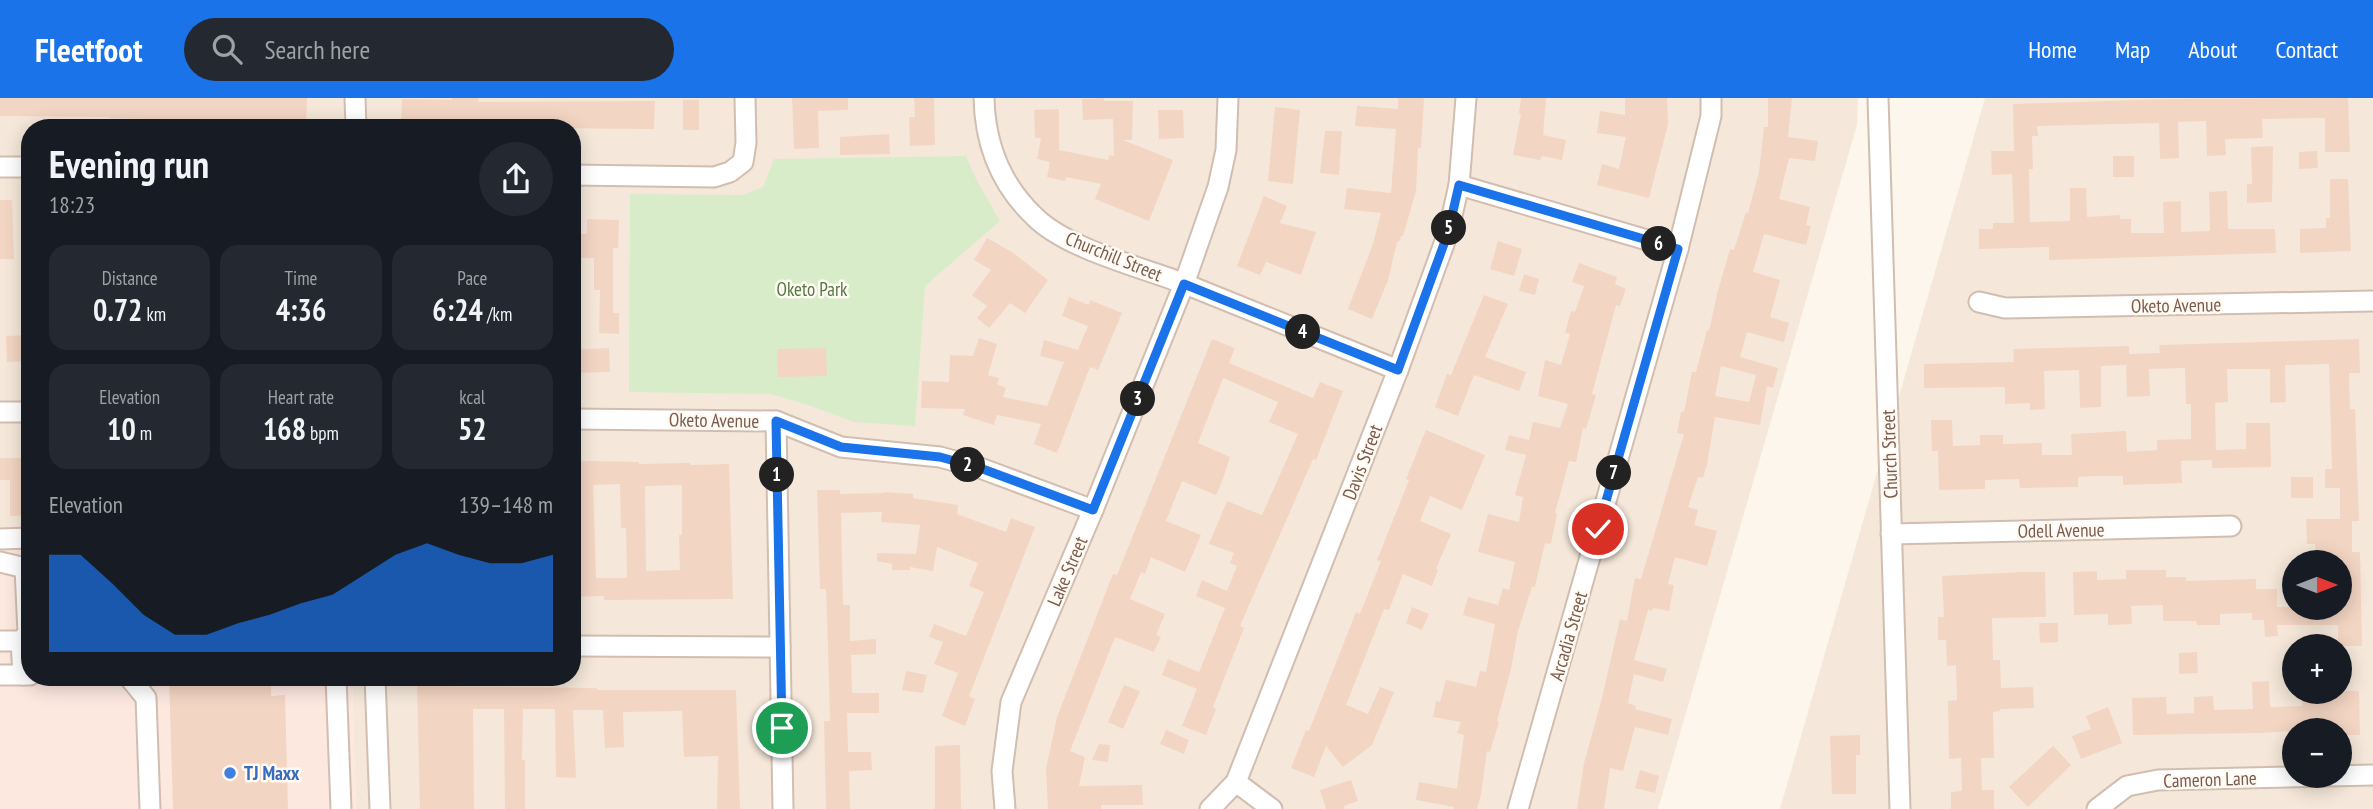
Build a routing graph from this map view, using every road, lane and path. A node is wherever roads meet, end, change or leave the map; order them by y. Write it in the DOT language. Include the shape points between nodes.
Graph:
graph roads {
  1 [pos="355,98"];
  2 [pos="745,98"];
  3 [pos="984,98"];
  4 [pos="1228,98"];
  5 [pos="1466,98"];
  6 [pos="1712,98"];
  7 [pos="1878,98"];
  8 [pos="356,119"];
  9 [pos="0,167"];
  10 [pos="21,167"];
  11 [pos="581,175"];
  12 [pos="1459,185"];
  13 [pos="1678,249"];
  14 [pos="1184,284"];
  15 [pos="2373,301"];
  16 [pos="1979,302"];
  17 [pos="1398,370"];
  18 [pos="0,412"];
  19 [pos="21,412"];
  20 [pos="581,419"];
  21 [pos="776,421"];
  22 [pos="1093,510"];
  23 [pos="2231,526"];
  24 [pos="1891,534"];
  25 [pos="21,538"];
  26 [pos="0,539"];
  27 [pos="0,562"];
  28 [pos="21,567"];
  29 [pos="0,641"];
  30 [pos="21,641"];
  31 [pos="581,646"];
  32 [pos="780,648"];
  33 [pos="0,675"];
  34 [pos="21,675"];
  35 [pos="136,686"];
  36 [pos="336,686"];
  37 [pos="375,686"];
  38 [pos="2373,775"];
  39 [pos="1236,782"];
  40 [pos="150,809"];
  41 [pos="341,809"];
  42 [pos="380,809"];
  43 [pos="783,809"];
  44 [pos="1004,809"];
  45 [pos="1210,809"];
  46 [pos="1272,809"];
  47 [pos="1518,809"];
  48 [pos="1900,809"];
  49 [pos="2097,809"];
  1 -- 8 [label="street"];
  2 -- 11 [label="street" via="743,162 730,172 713,177"];
  3 -- 14 [label="street, Churchill Street" via="993,155 1009,188 1035,218 1077,244"];
  4 -- 14 [label="street, Lake Street" via="1226,150 1218,187"];
  5 -- 12 [label="street, Davis Street"];
  6 -- 13 [label="street, Arcadia Street"];
  7 -- 24 [label="street, Church Street"];
  9 -- 10 [label="street"];
  12 -- 13 [label="street"];
  12 -- 17 [label="street, Davis Street" via="1448,233"];
  13 -- 47 [label="street, Arcadia Street"];
  14 -- 17 [label="street, Churchill Street"];
  14 -- 22 [label="street, Lake Street"];
  15 -- 16 [label="street, Oketo Avenue" via="2004,308"];
  17 -- 39 [label="street, Davis Street"];
  18 -- 19 [label="street"];
  20 -- 21 [label="street, Oketo Avenue"];
  21 -- 22 [label="street, Oketo Avenue" via="841,447 960,462"];
  21 -- 32 [label="street"];
  22 -- 44 [label="street, Lake Street" via="1011,702 1002,771"];
  23 -- 24 [label="street, Odell Avenue"];
  24 -- 48 [label="street, Church Street"];
  25 -- 26 [label="street"];
  27 -- 28 [label="street"];
  29 -- 30 [label="street"];
  31 -- 32 [label="street"];
  32 -- 43 [label="street"];
  33 -- 34 [label="street"];
  35 -- 40 [label="street" via="146,698"];
  36 -- 41 [label="street"];
  37 -- 42 [label="street"];
  38 -- 49 [label="street, Cameron Lane" via="2158,780 2127,786"];
  39 -- 45 [label="street, Davis Street"];
  39 -- 46 [label="street"];
}
